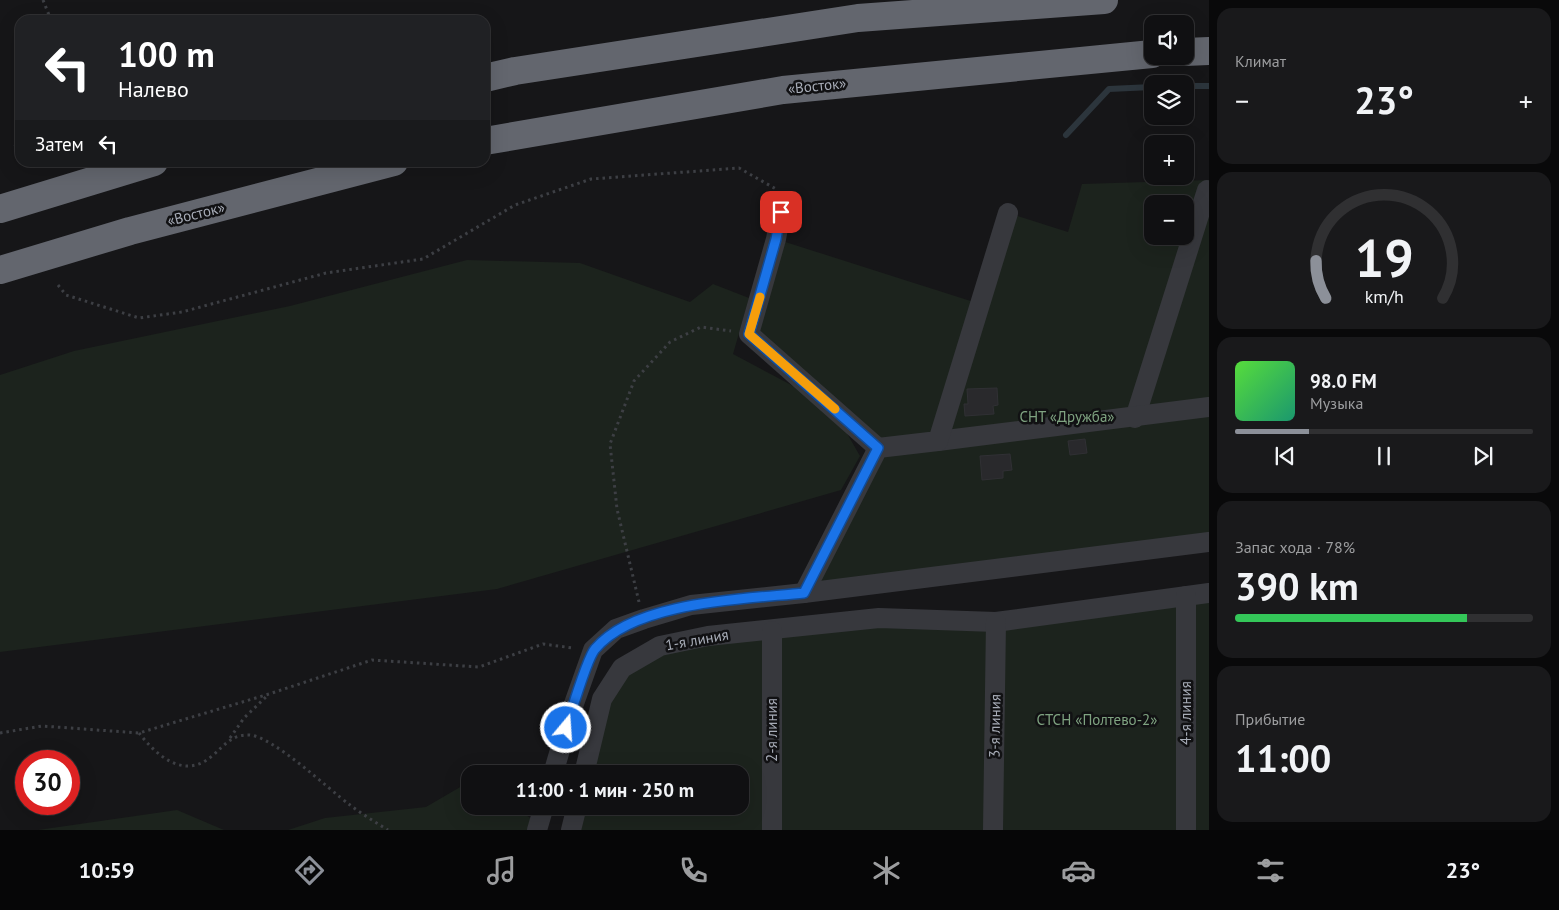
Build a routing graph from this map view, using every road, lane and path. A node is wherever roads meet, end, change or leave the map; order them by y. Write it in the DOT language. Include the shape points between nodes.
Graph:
graph roads {
  1 [pos="43,0"];
  2 [pos="1104,0"];
  3 [pos="49,15"];
  4 [pos="1209,51"];
  5 [pos="1194,52"];
  6 [pos="1144,55"];
  7 [pos="490,77"];
  8 [pos="490,140"];
  9 [pos="138,167"];
  10 [pos="375,167"];
  11 [pos="1207,190"];
  12 [pos="0,209"];
  13 [pos="781,212"];
  14 [pos="1008,213"];
  15 [pos="0,270"];
  16 [pos="58,285"];
  17 [pos="749,334"];
  18 [pos="1209,408"];
  19 [pos="1135,418"];
  20 [pos="938,440"];
  21 [pos="878,448"];
  22 [pos="1209,542"];
  23 [pos="804,593"];
  24 [pos="1209,593"];
  25 [pos="1186,596"];
  26 [pos="644,619"];
  27 [pos="996,622"];
  28 [pos="772,631"];
  29 [pos="593,650"];
  30 [pos="269,694"];
  31 [pos="139,733"];
  32 [pos="0,734"];
  33 [pos="230,738"];
  34 [pos="556,765"];
  35 [pos="586,765"];
  36 [pos="541,815"];
  37 [pos="574,815"];
  38 [pos="388,830"];
  39 [pos="537,830"];
  40 [pos="571,830"];
  41 [pos="772,830"];
  42 [pos="993,830"];
  43 [pos="1186,830"];
  1 -- 3 [label="path"];
  2 -- 7 [label="highway" via="858,18"];
  4 -- 5 [label="highway"];
  6 -- 8 [label="highway, «Восток»" via="783,90"];
  9 -- 12 [label="highway"];
  10 -- 15 [label="highway, «Восток»" via="130,231"];
  11 -- 19 [label="street"];
  13 -- 16 [label="path" via="776,189 739,168 591,179 516,204 422,259 326,273 182,312 139,318 66,295"];
  13 -- 17 [label="street"];
  14 -- 20 [label="street"];
  17 -- 21 [label="street"];
  17 -- 26 [label="path" via="701,327 670,342 634,381 610,444 617,509"];
  18 -- 19 [label="street"];
  19 -- 20 [label="street"];
  20 -- 21 [label="street"];
  21 -- 23 [label="street"];
  22 -- 23 [label="street"];
  23 -- 26 [label="street" via="692,605"];
  24 -- 25 [label="street, 1-я линия"];
  25 -- 27 [label="street, 1-я линия"];
  25 -- 43 [label="street, 4-я линия"];
  26 -- 29 [label="street" via="616,629"];
  27 -- 28 [label="street, 1-я линия" via="879,618"];
  27 -- 42 [label="street, 3-я линия"];
  28 -- 35 [label="street, 1-я линия" via="708,636 660,646 622,668 602,699"];
  28 -- 41 [label="street, 2-я линия"];
  29 -- 30 [label="path" via="543,644 479,667 372,660"];
  29 -- 34 [label="street"];
  30 -- 31 [label="path"];
  30 -- 33 [label="path" via="244,718"];
  31 -- 32 [label="path" via="42,726"];
  31 -- 33 [label="path" via="154,752 172,763 191,767 211,757"];
  33 -- 38 [label="path" via="250,735 267,740 350,805"];
  36 -- 39 [label="street"];
  37 -- 40 [label="street"];
}
